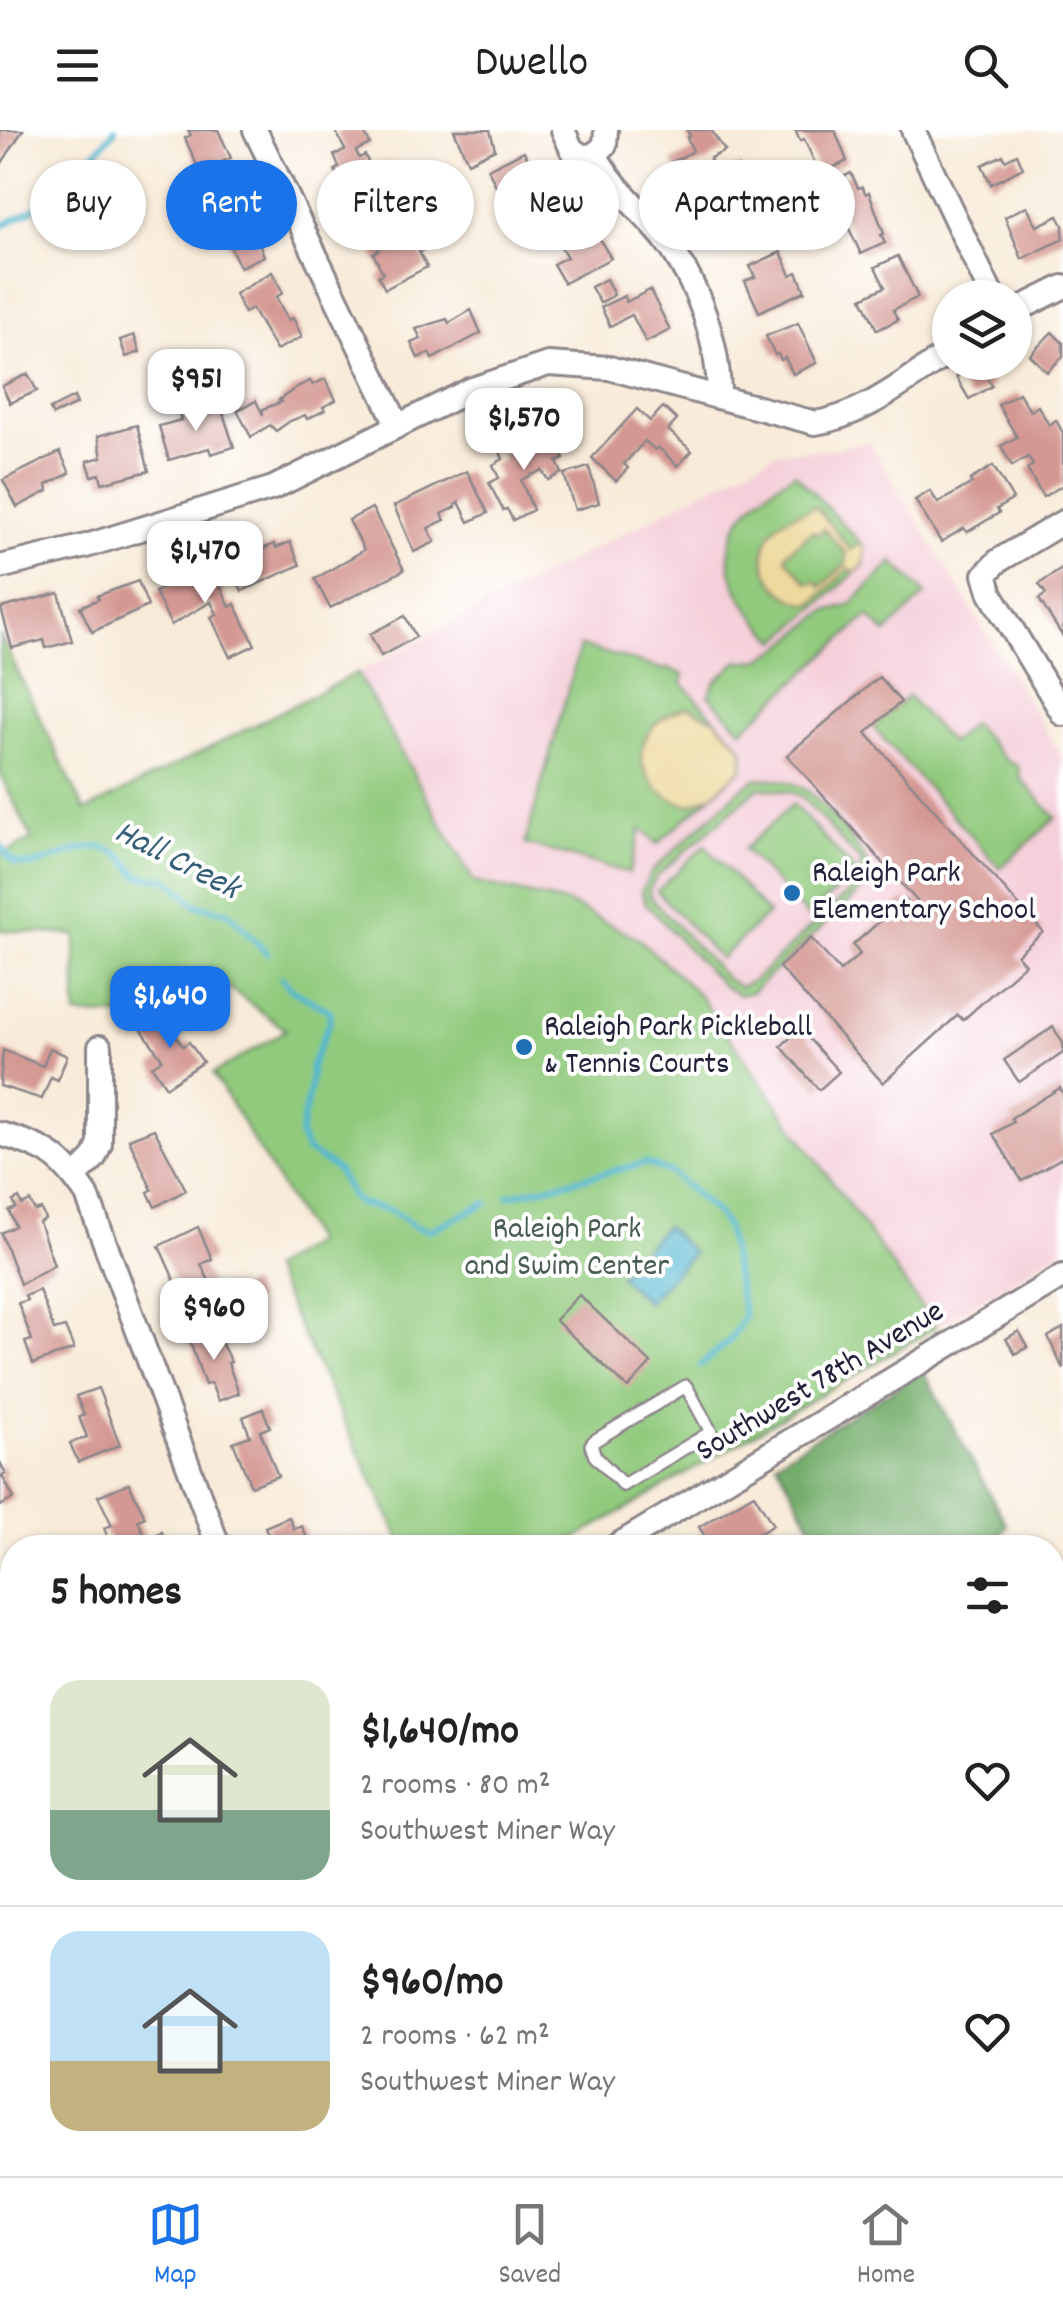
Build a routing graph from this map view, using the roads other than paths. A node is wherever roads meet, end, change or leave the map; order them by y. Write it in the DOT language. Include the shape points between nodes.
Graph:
graph roads {
  1 [pos="255,130"];
  2 [pos="563,130"];
  3 [pos="606,130"];
  4 [pos="913,130"];
  5 [pos="595,154"];
  6 [pos="985,280"];
  7 [pos="1063,286"];
  8 [pos="1032,303"];
  9 [pos="932,363"];
  10 [pos="719,398"];
  11 [pos="398,424"];
  12 [pos="1063,522"];
  13 [pos="0,567"];
  14 [pos="1063,714"];
  15 [pos="100,1047"];
  16 [pos="0,1134"];
  17 [pos="75,1177"];
  18 [pos="1063,1276"];
  19 [pos="623,1486"];
  20 [pos="214,1535"];
  21 [pos="635,1535"];
  1 -- 11 [label="street"];
  2 -- 5 [label="street" via="577,154"];
  3 -- 5 [label="street" via="605,145"];
  4 -- 6 [label="street"];
  5 -- 10 [label="street" via="690,280 712,338"];
  7 -- 8 [label="street"];
  9 -- 10 [label="street" via="825,422"];
  10 -- 11 [label="street" via="610,368 548,364"];
  11 -- 13 [label="street" via="273,488"];
  12 -- 14 [label="street" via="984,575"];
  15 -- 17 [label="street" via="100,1144"];
  16 -- 17 [label="street" via="46,1149"];
  17 -- 20 [label="street" via="93,1206"];
  18 -- 21 [label="street, Southwest 78th Avenue"];
  19 -- 19 [label="lane" via="591,1445 686,1386 711,1432"];
}
